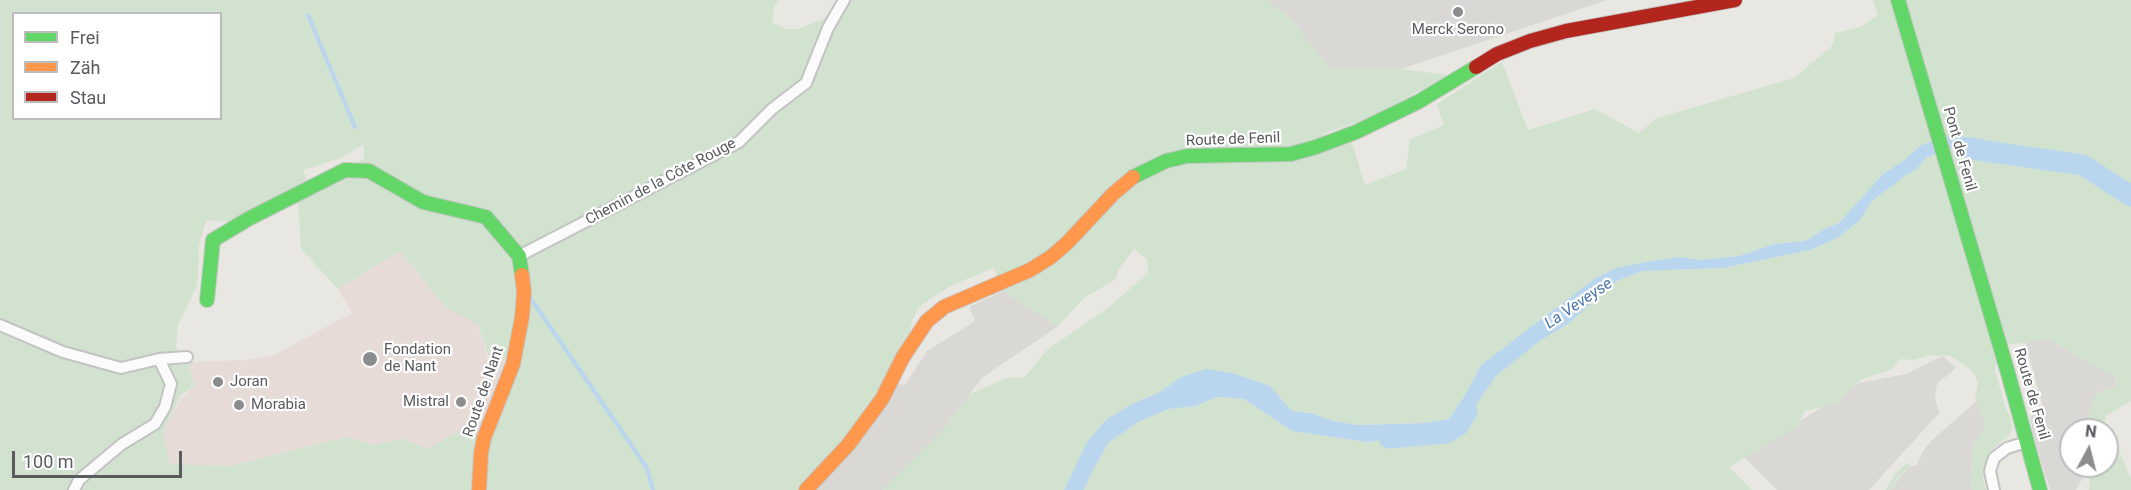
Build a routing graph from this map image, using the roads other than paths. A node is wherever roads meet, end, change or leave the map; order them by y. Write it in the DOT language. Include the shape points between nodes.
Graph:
graph roads {
  1 [pos="844,0"];
  2 [pos="1735,0"];
  3 [pos="1898,0"];
  4 [pos="520,263"];
  5 [pos="207,300"];
  6 [pos="1988,306"];
  7 [pos="0,325"];
  8 [pos="187,357"];
  9 [pos="159,359"];
  10 [pos="2027,442"];
  11 [pos="74,490"];
  12 [pos="479,490"];
  13 [pos="806,490"];
  14 [pos="1994,490"];
  15 [pos="2040,490"];
  1 -- 4 [label="street, Chemin de la Côte Rouge" via="806,83 739,142"];
  2 -- 13 [label="street, Route de Fenil" via="1530,41 1497,54 1418,102 1316,147 1292,154 1187,156 1166,161 1132,178 1051,257 944,308 927,321 876,407 848,445"];
  3 -- 6 [label="street, Pont de Fenil"];
  4 -- 5 [label="street" via="486,218 423,202 369,171 345,170 213,240"];
  4 -- 12 [label="street, Route de Nant" via="524,292 518,344 484,438"];
  6 -- 10 [label="street, Route de Fenil"];
  7 -- 9 [label="street" via="63,352 121,368"];
  8 -- 9 [label="street"];
  9 -- 11 [label="street" via="171,384 155,424 122,444 80,480"];
  10 -- 14 [label="street" via="2007,448 1994,458 1990,471"];
  10 -- 15 [label="street, Route de Fenil"];
}
